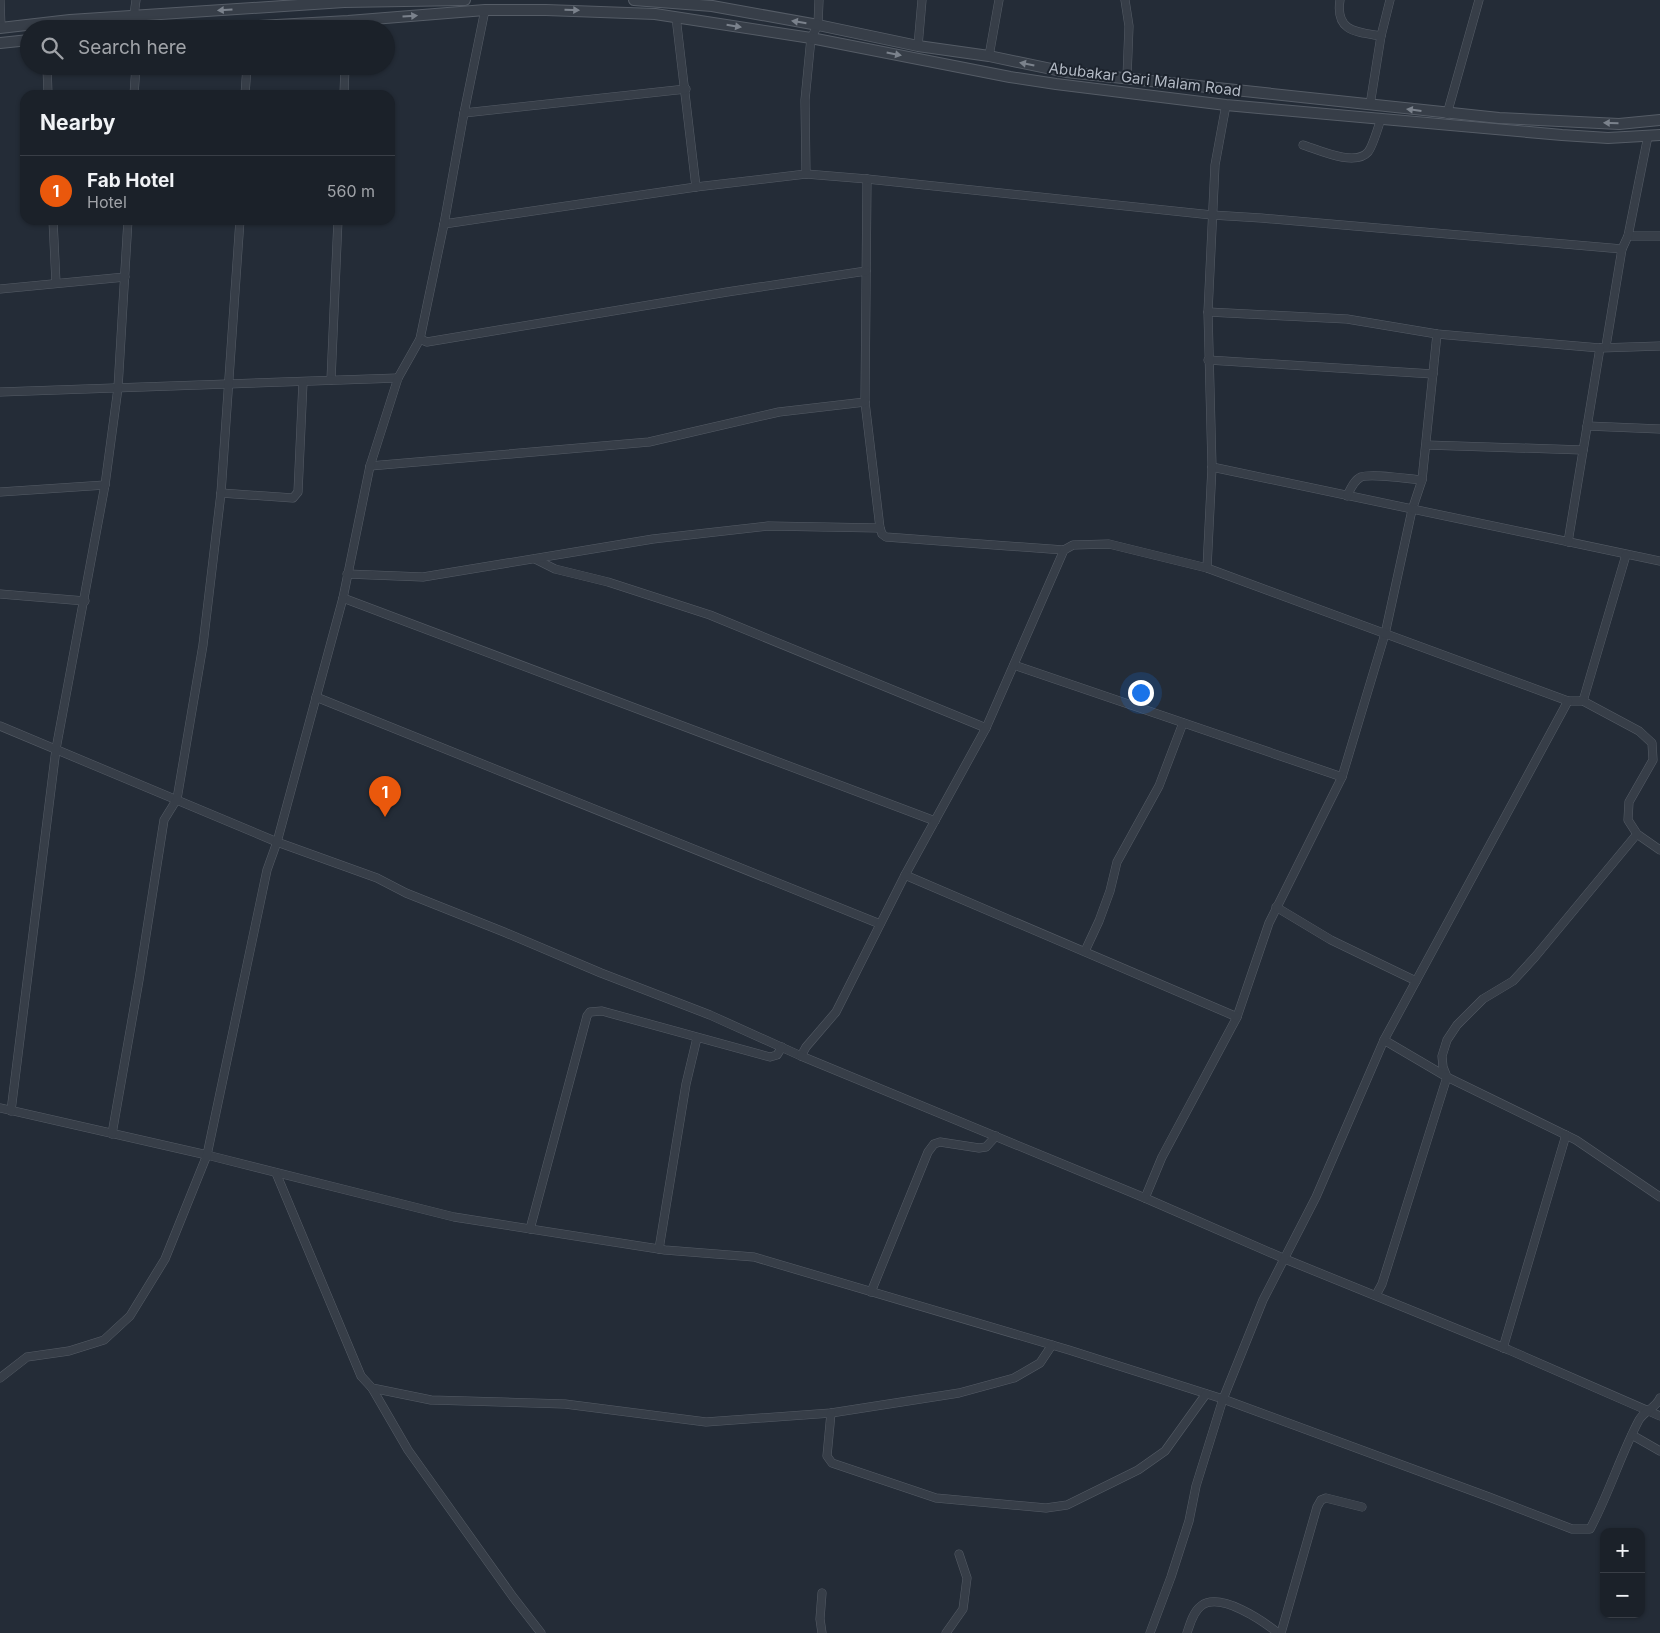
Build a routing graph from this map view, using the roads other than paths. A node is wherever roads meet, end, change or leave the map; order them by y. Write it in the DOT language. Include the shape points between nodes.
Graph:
graph roads {
  1 [pos="0,0"];
  2 [pos="136,0"];
  3 [pos="465,0"];
  4 [pos="634,0"];
  5 [pos="819,0"];
  6 [pos="922,0"];
  7 [pos="1000,0"];
  8 [pos="1125,0"];
  9 [pos="1340,0"];
  10 [pos="1390,0"];
  11 [pos="1479,0"];
  12 [pos="344,1"];
  13 [pos="451,1"];
  14 [pos="712,3"];
  15 [pos="246,4"];
  16 [pos="485,10"];
  17 [pos="134,15"];
  18 [pos="676,17"];
  19 [pos="70,20"];
  20 [pos="135,20"];
  21 [pos="393,20"];
  22 [pos="818,25"];
  23 [pos="20,26"];
  24 [pos="1,28"];
  25 [pos="1382,36"];
  26 [pos="811,38"];
  27 [pos="20,41"];
  28 [pos="0,43"];
  29 [pos="918,46"];
  30 [pos="989,56"];
  31 [pos="47,75"];
  32 [pos="135,75"];
  33 [pos="247,75"];
  34 [pos="345,75"];
  35 [pos="1127,77"];
  36 [pos="686,89"];
  37 [pos="48,90"];
  38 [pos="134,90"];
  39 [pos="246,90"];
  40 [pos="344,90"];
  41 [pos="1226,105"];
  42 [pos="1370,105"];
  43 [pos="464,113"];
  44 [pos="1447,114"];
  45 [pos="1381,119"];
  46 [pos="1660,120"];
  47 [pos="1660,134"];
  48 [pos="1648,136"];
  49 [pos="1303,145"];
  50 [pos="806,174"];
  51 [pos="867,179"];
  52 [pos="696,187"];
  53 [pos="1212,215"];
  54 [pos="444,224"];
  55 [pos="53,225"];
  56 [pos="128,225"];
  57 [pos="240,225"];
  58 [pos="338,225"];
  59 [pos="1628,236"];
  60 [pos="1660,236"];
  61 [pos="1622,249"];
  62 [pos="866,271"];
  63 [pos="125,277"];
  64 [pos="56,283"];
  65 [pos="0,289"];
  66 [pos="1208,312"];
  67 [pos="1437,334"];
  68 [pos="420,339"];
  69 [pos="1660,346"];
  70 [pos="1603,347"];
  71 [pos="1208,360"];
  72 [pos="1433,374"];
  73 [pos="398,378"];
  74 [pos="331,380"];
  75 [pos="303,382"];
  76 [pos="228,384"];
  77 [pos="118,388"];
  78 [pos="0,392"];
  79 [pos="866,402"];
  80 [pos="1587,426"];
  81 [pos="1660,429"];
  82 [pos="1426,445"];
  83 [pos="1583,450"];
  84 [pos="370,466"];
  85 [pos="1212,467"];
  86 [pos="1422,480"];
  87 [pos="104,485"];
  88 [pos="0,492"];
  89 [pos="221,493"];
  90 [pos="1347,496"];
  91 [pos="1412,510"];
  92 [pos="880,528"];
  93 [pos="1568,542"];
  94 [pos="1064,550"];
  95 [pos="1626,555"];
  96 [pos="535,559"];
  97 [pos="1660,561"];
  98 [pos="1208,568"];
  99 [pos="348,574"];
  100 [pos="0,594"];
  101 [pos="343,598"];
  102 [pos="85,600"];
  103 [pos="1385,634"];
  104 [pos="1014,665"];
  105 [pos="316,697"];
  106 [pos="1568,701"];
  107 [pos="1583,701"];
  108 [pos="1183,723"];
  109 [pos="0,726"];
  110 [pos="986,728"];
  111 [pos="56,749"];
  112 [pos="1342,777"];
  113 [pos="177,799"];
  114 [pos="935,821"];
  115 [pos="1637,834"];
  116 [pos="278,842"];
  117 [pos="1660,850"];
  118 [pos="905,875"];
  119 [pos="1276,907"];
  120 [pos="880,924"];
  121 [pos="1084,951"];
  122 [pos="1416,981"];
  123 [pos="1237,1017"];
  124 [pos="697,1038"];
  125 [pos="1384,1040"];
  126 [pos="782,1047"];
  127 [pos="801,1056"];
  128 [pos="1447,1077"];
  129 [pos="0,1108"];
  130 [pos="11,1111"];
  131 [pos="112,1134"];
  132 [pos="1566,1135"];
  133 [pos="996,1136"];
  134 [pos="207,1155"];
  135 [pos="276,1173"];
  136 [pos="1660,1197"];
  137 [pos="1145,1198"];
  138 [pos="530,1229"];
  139 [pos="659,1249"];
  140 [pos="1285,1259"];
  141 [pos="871,1292"];
  142 [pos="1376,1296"];
  143 [pos="1052,1345"];
  144 [pos="1503,1348"];
  145 [pos="0,1378"];
  146 [pos="372,1388"];
  147 [pos="1206,1394"];
  148 [pos="1660,1398"];
  149 [pos="1223,1399"];
  150 [pos="1649,1411"];
  151 [pos="831,1413"];
  152 [pos="1660,1416"];
  153 [pos="1632,1435"];
  154 [pos="1660,1451"];
  155 [pos="1362,1507"];
  156 [pos="959,1554"];
  157 [pos="822,1593"];
  158 [pos="541,1633"];
  159 [pos="822,1633"];
  160 [pos="946,1633"];
  161 [pos="1150,1633"];
  162 [pos="1187,1633"];
  163 [pos="1279,1633"];
  1 -- 24 [label="street"];
  2 -- 17 [label="street"];
  3 -- 13 [label="street"];
  4 -- 14 [label="street, Abubakar Gari Malam Road"];
  5 -- 22 [label="street"];
  6 -- 29 [label="street"];
  7 -- 30 [label="street"];
  8 -- 35 [label="street" via="1129,26"];
  9 -- 25 [label="street" via="1340,16 1345,26 1354,32"];
  10 -- 25 [label="street"];
  11 -- 44 [label="street"];
  12 -- 13 [label="street"];
  12 -- 15 [label="street"];
  22 -- 14 [label="street, Abubakar Gari Malam Road, one-way"];
  15 -- 17 [label="street, one-way"];
  16 -- 18 [label="street, one-way" via="594,11"];
  21 -- 16 [label="street, one-way"];
  16 -- 43 [label="street"];
  17 -- 19 [label="street"];
  17 -- 20 [label="street"];
  18 -- 26 [label="street, one-way"];
  18 -- 36 [label="street"];
  22 -- 26 [label="street"];
  22 -- 29 [label="street, Abubakar Gari Malam Road"];
  23 -- 24 [label="street"];
  25 -- 42 [label="street"];
  26 -- 41 [label="street, one-way" via="1010,77"];
  26 -- 50 [label="street" via="805,100"];
  27 -- 28 [label="street"];
  29 -- 30 [label="street, Abubakar Gari Malam Road"];
  35 -- 30 [label="street, Abubakar Gari Malam Road, one-way" via="1066,72"];
  31 -- 37 [label="street"];
  32 -- 38 [label="street"];
  33 -- 39 [label="street"];
  34 -- 40 [label="street"];
  35 -- 42 [label="street, Abubakar Gari Malam Road"];
  36 -- 43 [label="street"];
  36 -- 52 [label="street"];
  41 -- 45 [label="street"];
  41 -- 53 [label="street"];
  44 -- 42 [label="street, Abubakar Gari Malam Road, one-way"];
  43 -- 54 [label="street"];
  46 -- 44 [label="street, Abubakar Gari Malam Road, one-way" via="1619,124"];
  45 -- 48 [label="street" via="1608,138"];
  45 -- 49 [label="street" via="1369,152 1351,160"];
  47 -- 48 [label="street"];
  48 -- 59 [label="street"];
  50 -- 51 [label="street"];
  50 -- 52 [label="street"];
  51 -- 53 [label="street"];
  51 -- 62 [label="street"];
  52 -- 54 [label="street"];
  53 -- 61 [label="street"];
  53 -- 66 [label="street"];
  54 -- 68 [label="street"];
  55 -- 64 [label="street"];
  56 -- 63 [label="street"];
  57 -- 76 [label="street"];
  58 -- 74 [label="street"];
  59 -- 60 [label="street"];
  59 -- 61 [label="street"];
  61 -- 70 [label="street"];
  62 -- 68 [label="street" via="427,342"];
  62 -- 79 [label="street"];
  63 -- 64 [label="street"];
  63 -- 77 [label="street"];
  64 -- 65 [label="street"];
  66 -- 67 [label="street" via="1347,319"];
  66 -- 71 [label="street"];
  67 -- 70 [label="street"];
  67 -- 72 [label="street"];
  68 -- 73 [label="street"];
  69 -- 70 [label="street"];
  70 -- 80 [label="street"];
  71 -- 72 [label="street"];
  71 -- 85 [label="street"];
  72 -- 82 [label="street"];
  73 -- 74 [label="street"];
  73 -- 84 [label="street"];
  74 -- 75 [label="street"];
  75 -- 76 [label="street"];
  75 -- 89 [label="street" via="296,496"];
  76 -- 77 [label="street"];
  76 -- 89 [label="street"];
  77 -- 78 [label="street"];
  77 -- 87 [label="street"];
  79 -- 84 [label="street" via="779,412 649,442"];
  79 -- 92 [label="street"];
  80 -- 81 [label="street"];
  80 -- 83 [label="street"];
  82 -- 83 [label="street"];
  82 -- 86 [label="street"];
  83 -- 93 [label="street"];
  84 -- 99 [label="street"];
  85 -- 90 [label="street"];
  85 -- 98 [label="street"];
  86 -- 90 [label="street" via="1361,477 1354,482"];
  86 -- 91 [label="street"];
  87 -- 88 [label="street"];
  87 -- 102 [label="street"];
  89 -- 113 [label="street" via="203,645"];
  90 -- 91 [label="street"];
  91 -- 93 [label="street"];
  91 -- 103 [label="street"];
  92 -- 94 [label="street" via="886,537"];
  92 -- 96 [label="street" via="768,526 653,539"];
  93 -- 95 [label="street"];
  94 -- 98 [label="street" via="1073,544 1110,544"];
  94 -- 104 [label="street"];
  95 -- 97 [label="street"];
  95 -- 107 [label="street"];
  96 -- 99 [label="street" via="423,577"];
  96 -- 110 [label="street" via="555,569 608,582 710,615"];
  98 -- 103 [label="street"];
  99 -- 101 [label="street"];
  100 -- 102 [label="street"];
  101 -- 105 [label="street"];
  101 -- 114 [label="street"];
  102 -- 111 [label="street"];
  103 -- 106 [label="street"];
  103 -- 112 [label="street"];
  104 -- 108 [label="street"];
  104 -- 110 [label="street"];
  105 -- 116 [label="street"];
  105 -- 120 [label="street"];
  106 -- 107 [label="street"];
  106 -- 122 [label="street"];
  107 -- 115 [label="street" via="1639,732 1652,743 1653,760 1629,802 1628,820"];
  108 -- 112 [label="street"];
  108 -- 121 [label="street" via="1159,786 1117,862 1099,921"];
  109 -- 111 [label="street"];
  110 -- 114 [label="street"];
  111 -- 113 [label="street"];
  111 -- 130 [label="street"];
  112 -- 119 [label="street"];
  113 -- 116 [label="street"];
  113 -- 131 [label="street" via="164,820"];
  114 -- 118 [label="street"];
  115 -- 117 [label="street"];
  115 -- 128 [label="street" via="1513,981 1483,999 1457,1025 1442,1056"];
  116 -- 126 [label="street" via="377,878 406,893"];
  116 -- 134 [label="street" via="267,870"];
  118 -- 120 [label="street"];
  118 -- 121 [label="street"];
  119 -- 122 [label="street" via="1331,940"];
  119 -- 123 [label="street"];
  120 -- 127 [label="street" via="836,1012"];
  121 -- 123 [label="street"];
  122 -- 125 [label="street"];
  123 -- 137 [label="street" via="1162,1157"];
  124 -- 126 [label="street" via="770,1057 777,1055"];
  124 -- 138 [label="street" via="602,1012 590,1012"];
  124 -- 139 [label="street" via="686,1084"];
  125 -- 128 [label="street"];
  125 -- 140 [label="street" via="1316,1197"];
  126 -- 127 [label="street"];
  127 -- 133 [label="street"];
  128 -- 132 [label="street"];
  128 -- 142 [label="street"];
  129 -- 130 [label="street"];
  130 -- 131 [label="street"];
  131 -- 134 [label="street"];
  132 -- 136 [label="street"];
  132 -- 144 [label="street"];
  133 -- 137 [label="street"];
  133 -- 141 [label="street" via="986,1147 979,1148 940,1142 934,1144"];
  134 -- 135 [label="street"];
  134 -- 145 [label="street" via="165,1259 130,1316 104,1340 69,1351 26,1357"];
  135 -- 138 [label="street" via="454,1218"];
  135 -- 146 [label="street" via="361,1376"];
  137 -- 140 [label="street"];
  138 -- 139 [label="street"];
  139 -- 141 [label="street" via="754,1257"];
  140 -- 142 [label="street"];
  140 -- 149 [label="street" via="1263,1300"];
  141 -- 143 [label="street"];
  142 -- 144 [label="street"];
  143 -- 147 [label="street"];
  143 -- 151 [label="street" via="1040,1363 1014,1378 959,1393"];
  144 -- 150 [label="street"];
  146 -- 151 [label="street" via="431,1400 565,1404 706,1422"];
  146 -- 158 [label="street" via="408,1450"];
  147 -- 149 [label="street"];
  147 -- 151 [label="street" via="1165,1451 1138,1470 1067,1505 1046,1508 936,1498 832,1463 827,1456"];
  148 -- 150 [label="street"];
  149 -- 153 [label="street" via="1572,1529 1590,1529"];
  149 -- 161 [label="street" via="1196,1486 1189,1521"];
  150 -- 152 [label="street"];
  150 -- 153 [label="street"];
  153 -- 154 [label="street"];
  155 -- 163 [label="street" via="1326,1498 1321,1500"];
  156 -- 160 [label="street" via="967,1578 964,1601"];
  157 -- 159 [label="street"];
  162 -- 163 [label="street" via="1202,1604 1224,1602 1263,1621"];
}
